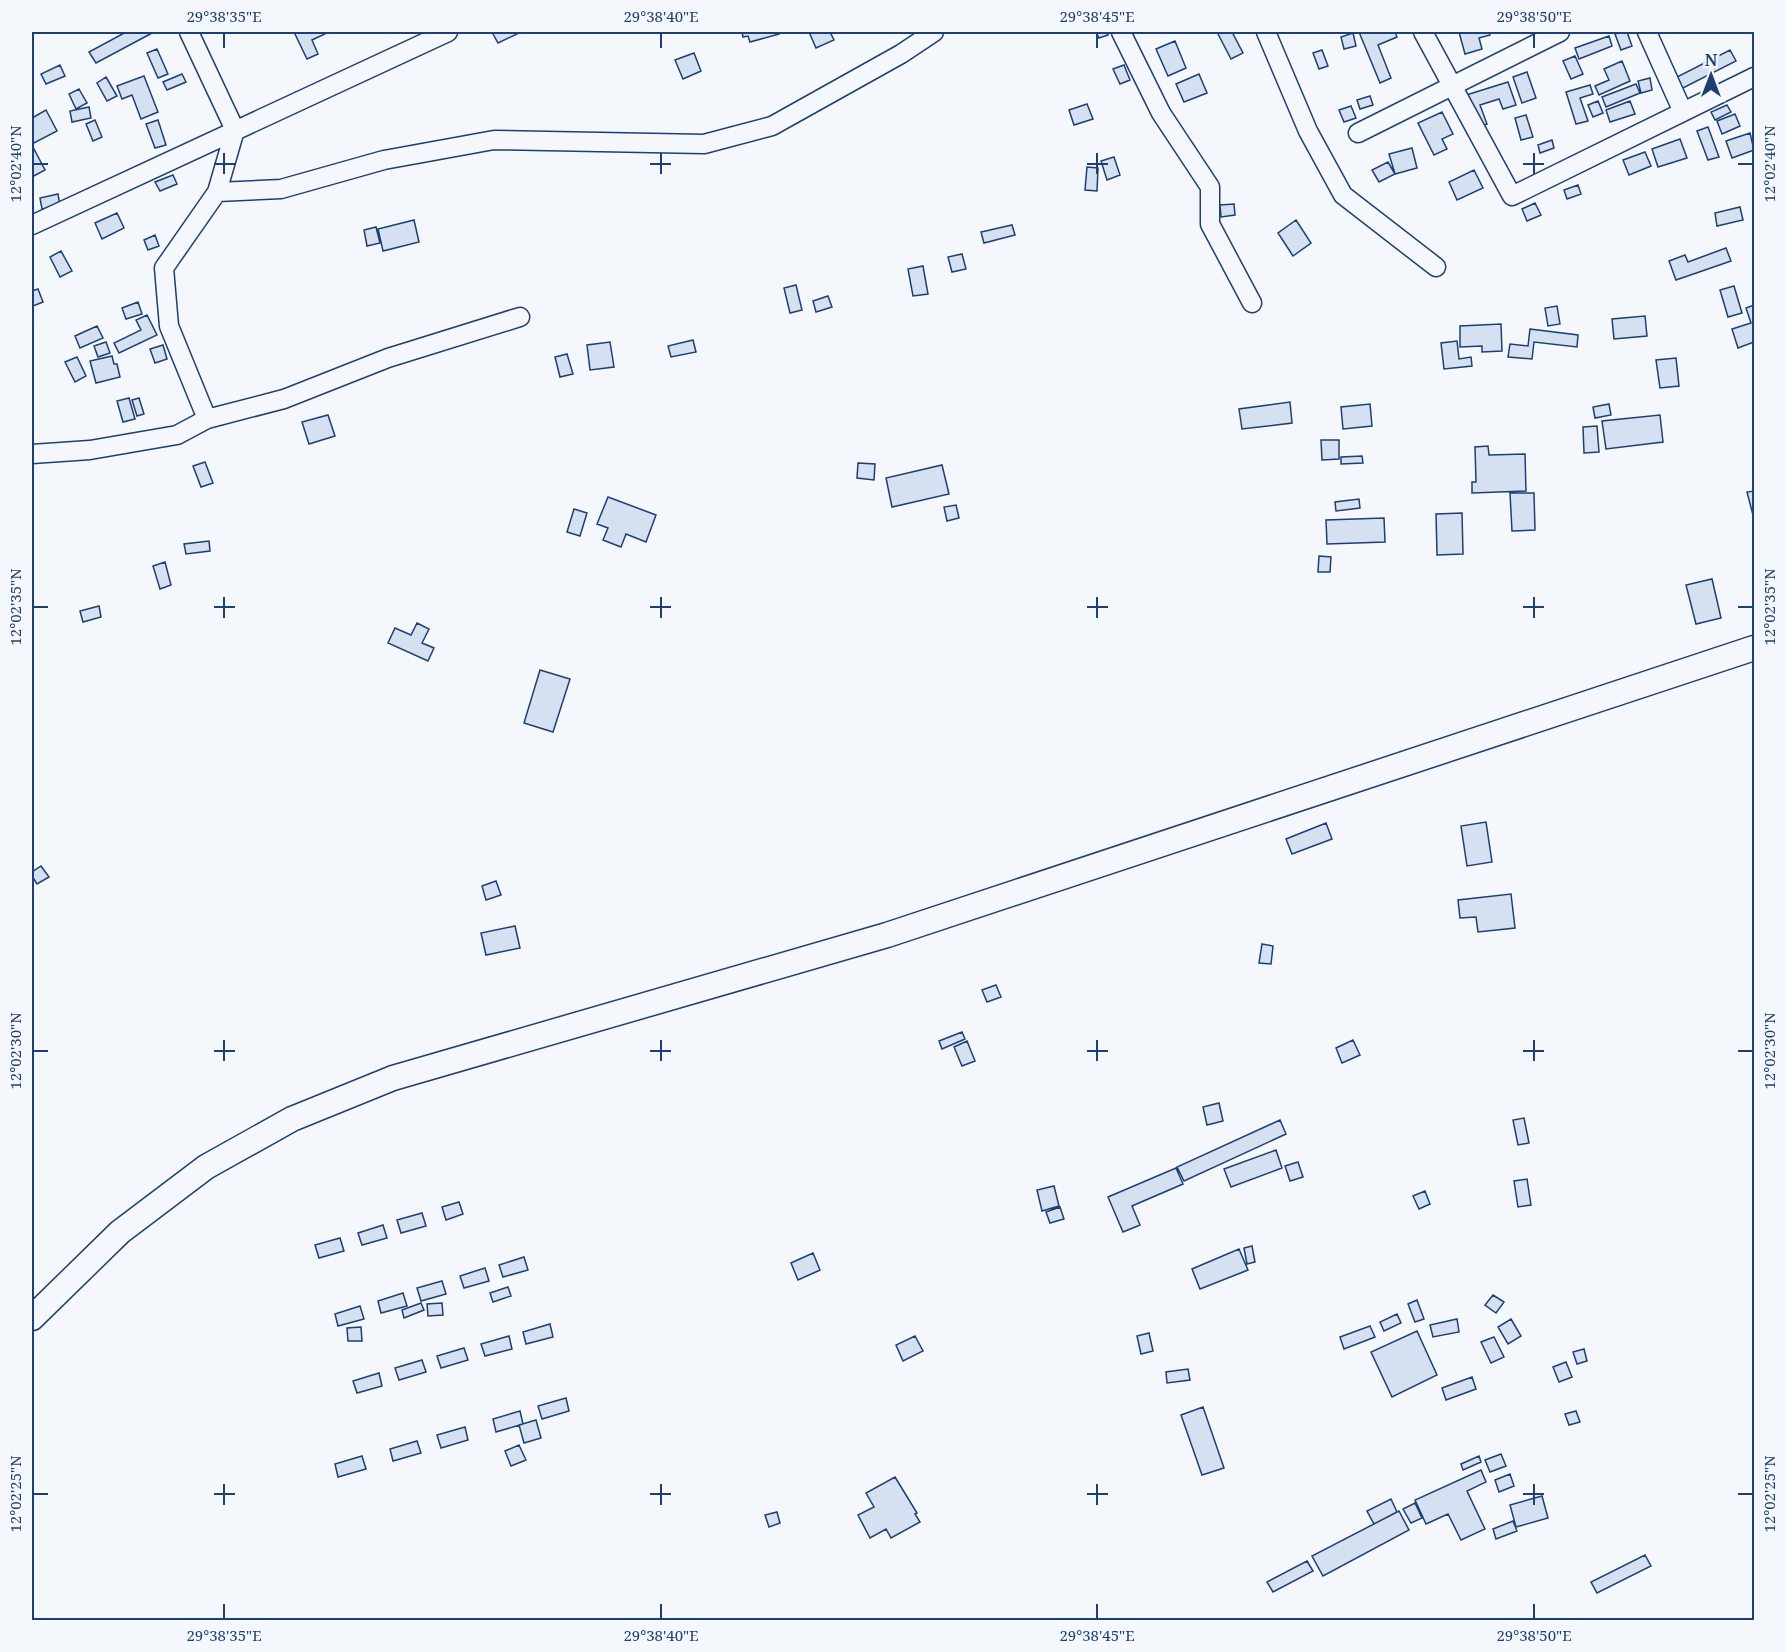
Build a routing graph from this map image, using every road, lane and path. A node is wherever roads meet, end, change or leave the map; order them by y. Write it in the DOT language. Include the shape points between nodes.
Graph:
graph roads {
  1 [pos="189,32"];
  2 [pos="447,32"];
  3 [pos="934,32"];
  4 [pos="1121,32"];
  5 [pos="1266,32"];
  6 [pos="1424,32"];
  7 [pos="1560,32"];
  8 [pos="1647,32"];
  9 [pos="1755,77"];
  10 [pos="1453,85"];
  11 [pos="1683,112"];
  12 [pos="235,130"];
  13 [pos="1358,133"];
  14 [pos="217,192"];
  15 [pos="32,225"];
  16 [pos="1436,267"];
  17 [pos="1252,303"];
  18 [pos="520,317"];
  19 [pos="207,419"];
  20 [pos="32,454"];
  21 [pos="1755,648"];
  22 [pos="32,1318"];
  1 -- 12 [label="street"];
  2 -- 12 [label="street"];
  3 -- 14 [label="street" via="772,126 704,144 494,140 384,160 282,189"];
  4 -- 17 [label="street" via="1161,113 1210,187 1209,224"];
  5 -- 16 [label="street" via="1308,131 1343,195"];
  6 -- 10 [label="street"];
  7 -- 10 [label="street"];
  8 -- 11 [label="street"];
  9 -- 11 [label="street"];
  10 -- 11 [label="street" via="1512,196"];
  10 -- 13 [label="street"];
  12 -- 14 [label="street"];
  12 -- 15 [label="street"];
  14 -- 19 [label="street" via="164,268 169,326"];
  18 -- 19 [label="street" via="388,358 284,399"];
  19 -- 20 [label="street" via="177,435 90,450"];
  21 -- 22 [label="main road" via="887,935 393,1078 292,1119 206,1167 120,1232"];
}
